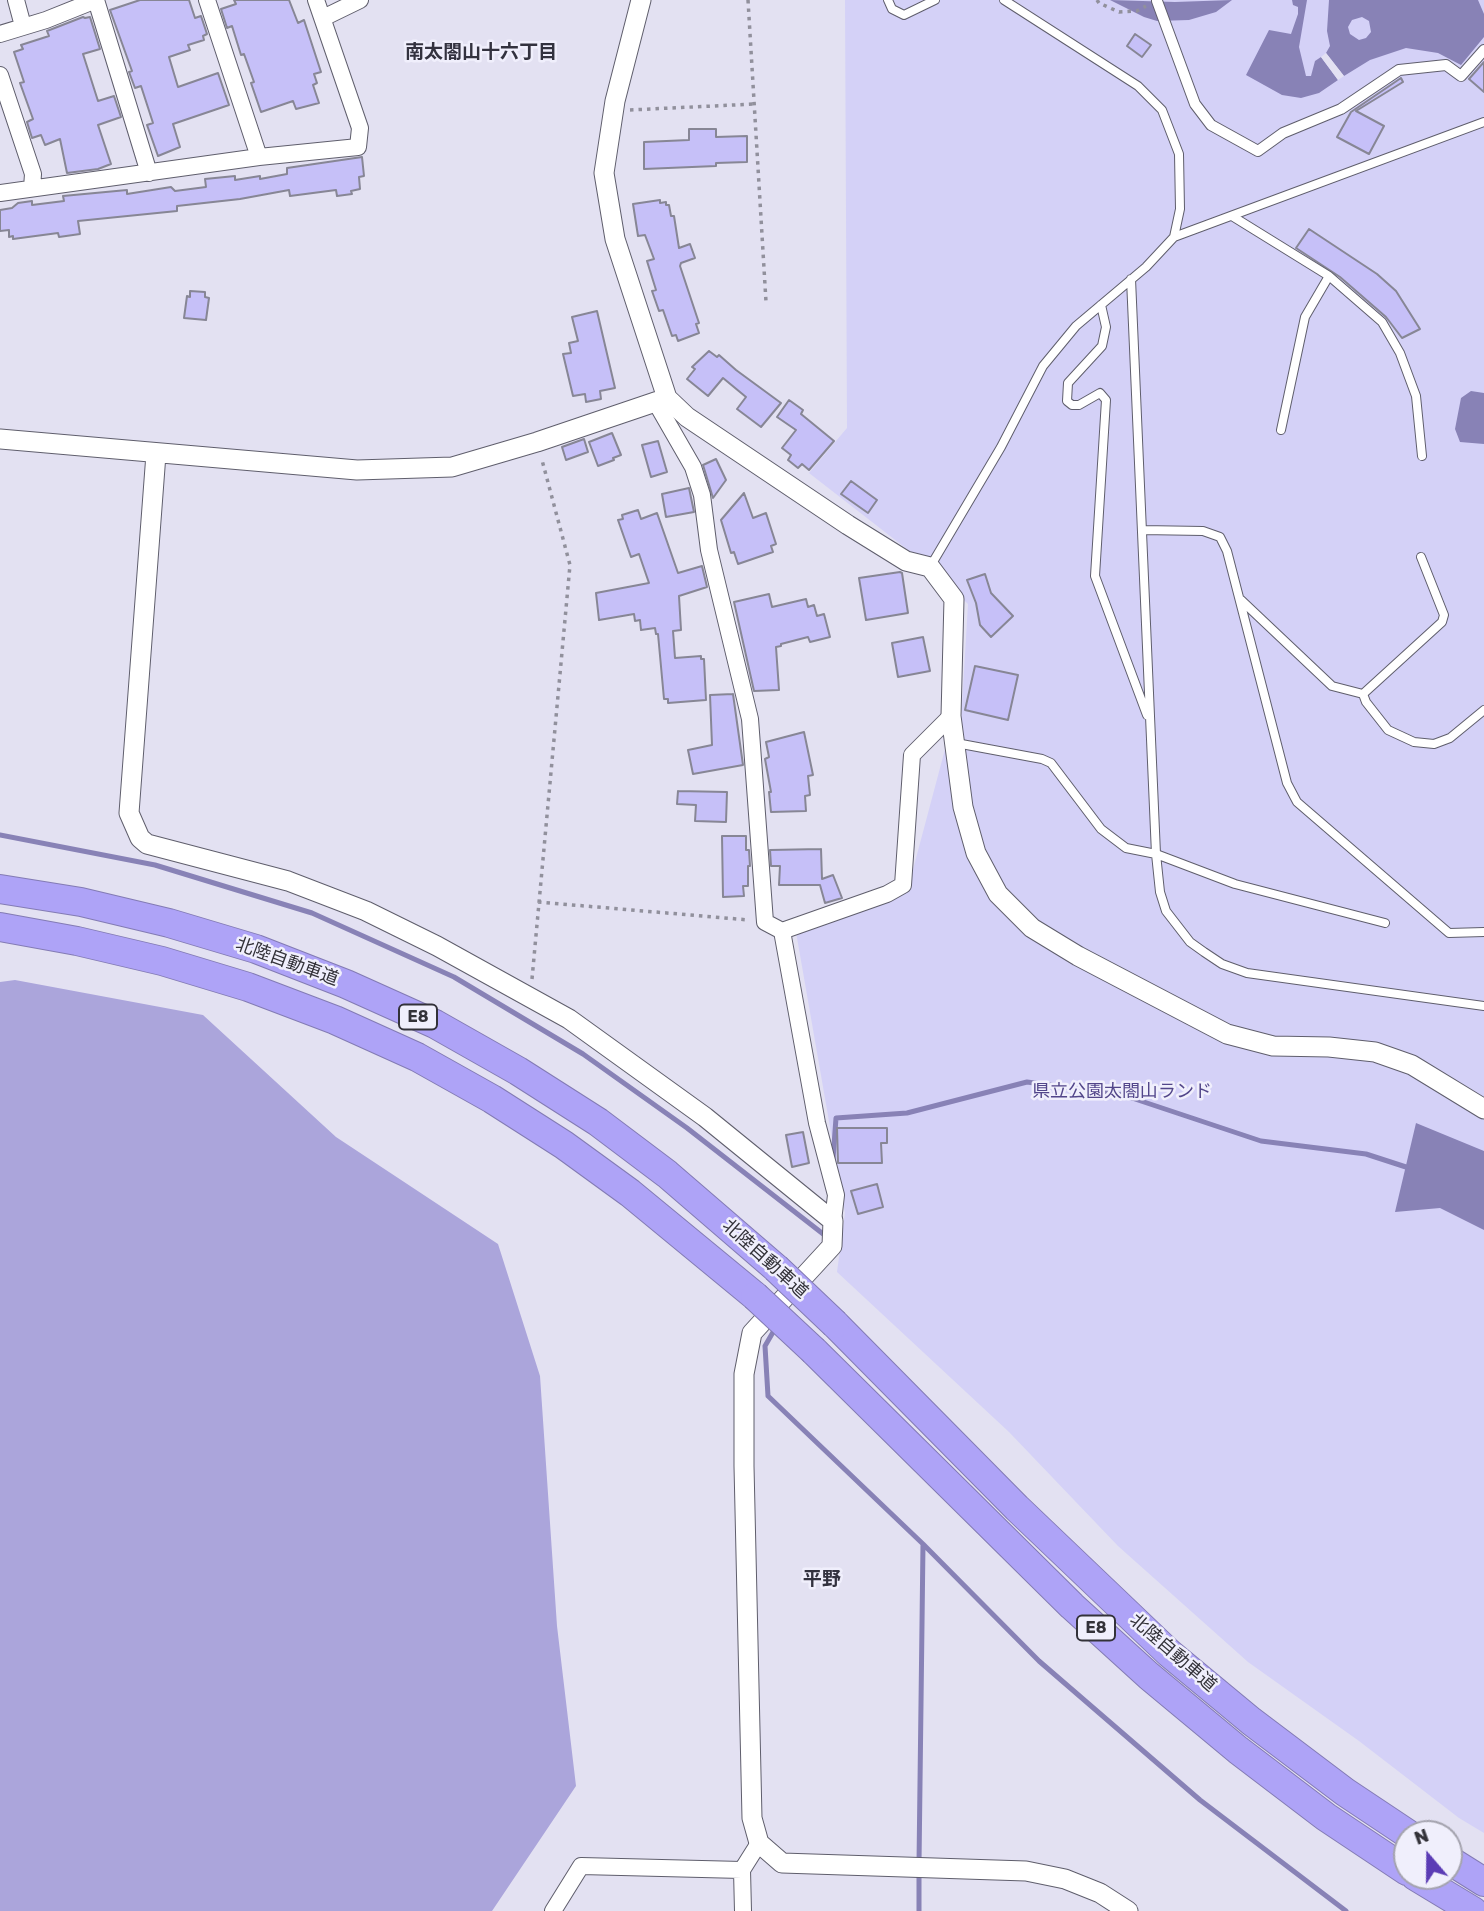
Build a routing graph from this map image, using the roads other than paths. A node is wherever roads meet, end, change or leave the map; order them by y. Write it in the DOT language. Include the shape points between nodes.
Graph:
graph roads {
  1 [pos="16,0"];
  2 [pos="96,0"];
  3 [pos="206,0"];
  4 [pos="316,0"];
  5 [pos="360,0"];
  6 [pos="641,0"];
  7 [pos="888,0"];
  8 [pos="935,0"];
  9 [pos="1004,0"];
  10 [pos="1157,1"];
  11 [pos="323,18"];
  12 [pos="23,26"];
  13 [pos="0,34"];
  14 [pos="1484,50"];
  15 [pos="0,75"];
  16 [pos="1484,122"];
  17 [pos="259,157"];
  18 [pos="149,173"];
  19 [pos="32,188"];
  20 [pos="0,193"];
  21 [pos="1232,216"];
  22 [pos="1174,237"];
  23 [pos="1329,276"];
  24 [pos="1130,279"];
  25 [pos="1101,305"];
  26 [pos="661,399"];
  27 [pos="1282,430"];
  28 [pos="0,439"];
  29 [pos="156,454"];
  30 [pos="1422,456"];
  31 [pos="1142,530"];
  32 [pos="1421,557"];
  33 [pos="930,567"];
  34 [pos="1239,598"];
  35 [pos="1363,694"];
  36 [pos="1484,710"];
  37 [pos="951,716"];
  38 [pos="1150,724"];
  39 [pos="956,743"];
  40 [pos="1156,854"];
  41 [pos="0,889"];
  42 [pos="1385,923"];
  43 [pos="0,927"];
  44 [pos="782,931"];
  45 [pos="1484,932"];
  46 [pos="1484,1006"];
  47 [pos="1484,1109"];
  48 [pos="833,1221"];
  49 [pos="1393,1824"];
  50 [pos="760,1843"];
  51 [pos="1393,1862"];
  52 [pos="1463,1869"];
  53 [pos="742,1870"];
  54 [pos="1484,1882"];
  55 [pos="1438,1890"];
  56 [pos="553,1911"];
  57 [pos="743,1911"];
  58 [pos="1128,1911"];
  59 [pos="1473,1911"];
  1 -- 12 [label="street"];
  2 -- 12 [label="street"];
  2 -- 18 [label="street"];
  3 -- 17 [label="street"];
  4 -- 11 [label="street"];
  5 -- 11 [label="street"];
  6 -- 26 [label="street" via="613,110 604,173 615,239"];
  7 -- 8 [label="lane" via="892,9 904,15"];
  9 -- 22 [label="lane" via="1138,86 1162,110 1179,154 1180,209"];
  10 -- 14 [label="street" via="1195,104 1211,125 1258,151 1283,133 1341,109 1399,70 1446,65 1461,76"];
  11 -- 17 [label="street" via="360,128 358,147"];
  12 -- 13 [label="street"];
  15 -- 19 [label="street" via="33,174"];
  16 -- 21 [label="lane"];
  17 -- 18 [label="street"];
  18 -- 19 [label="street"];
  19 -- 20 [label="street"];
  21 -- 22 [label="lane"];
  21 -- 23 [label="lane"];
  22 -- 24 [label="lane"];
  23 -- 27 [label="lane" via="1305,317"];
  23 -- 30 [label="lane" via="1382,322 1400,353 1416,396"];
  24 -- 25 [label="lane"];
  24 -- 31 [label="lane"];
  25 -- 33 [label="lane" via="1076,326 1043,366"];
  25 -- 38 [label="lane" via="1106,327 1102,346 1069,383 1067,401 1079,405 1100,393 1106,400 1095,576"];
  26 -- 29 [label="street" via="452,467 356,470"];
  26 -- 33 [label="street" via="848,525 906,561"];
  26 -- 44 [label="street" via="702,495 709,551 750,719 765,922"];
  28 -- 29 [label="street"];
  29 -- 48 [label="street" via="129,814 140,838 148,844 288,881 366,911 437,946 569,1019 705,1117"];
  31 -- 34 [label="lane" via="1203,531 1220,537"];
  31 -- 38 [label="lane"];
  32 -- 35 [label="lane" via="1444,615 1442,622"];
  33 -- 37 [label="street" via="954,599"];
  34 -- 35 [label="lane" via="1332,686"];
  34 -- 45 [label="lane" via="1287,783 1297,802 1448,933"];
  35 -- 36 [label="lane" via="1388,730 1414,742 1434,744 1450,738"];
  37 -- 39 [label="street"];
  37 -- 44 [label="street" via="912,755 903,885"];
  38 -- 40 [label="lane"];
  39 -- 40 [label="lane" via="1051,763 1101,829 1126,848"];
  39 -- 47 [label="street" via="964,807 976,853 998,894 1032,928 1227,1034 1273,1046 1375,1052 1412,1065"];
  40 -- 42 [label="lane" via="1235,884"];
  40 -- 46 [label="lane" via="1167,911 1191,942 1222,964 1247,973"];
  41 -- 49 [label="highway, 北陸自動車道 / E8, bridge" via="169,923 256,949 346,984 435,1024 598,1122 776,1268 1170,1653 1251,1721"];
  43 -- 51 [label="highway, 北陸自動車道 / E8, bridge" via="77,940 248,986 417,1057 564,1145 694,1243 755,1296 1149,1676 1326,1817"];
  44 -- 48 [label="street" via="817,1123 836,1195"];
  48 -- 50 [label="street" via="832,1246 752,1333 744,1374 752,1818"];
  50 -- 53 [label="street"];
  50 -- 58 [label="street" via="782,1863 1026,1871 1100,1892"];
  52 -- 54 [label="highway"];
  53 -- 56 [label="street" via="581,1866"];
  53 -- 57 [label="street"];
  55 -- 59 [label="highway"];
}
